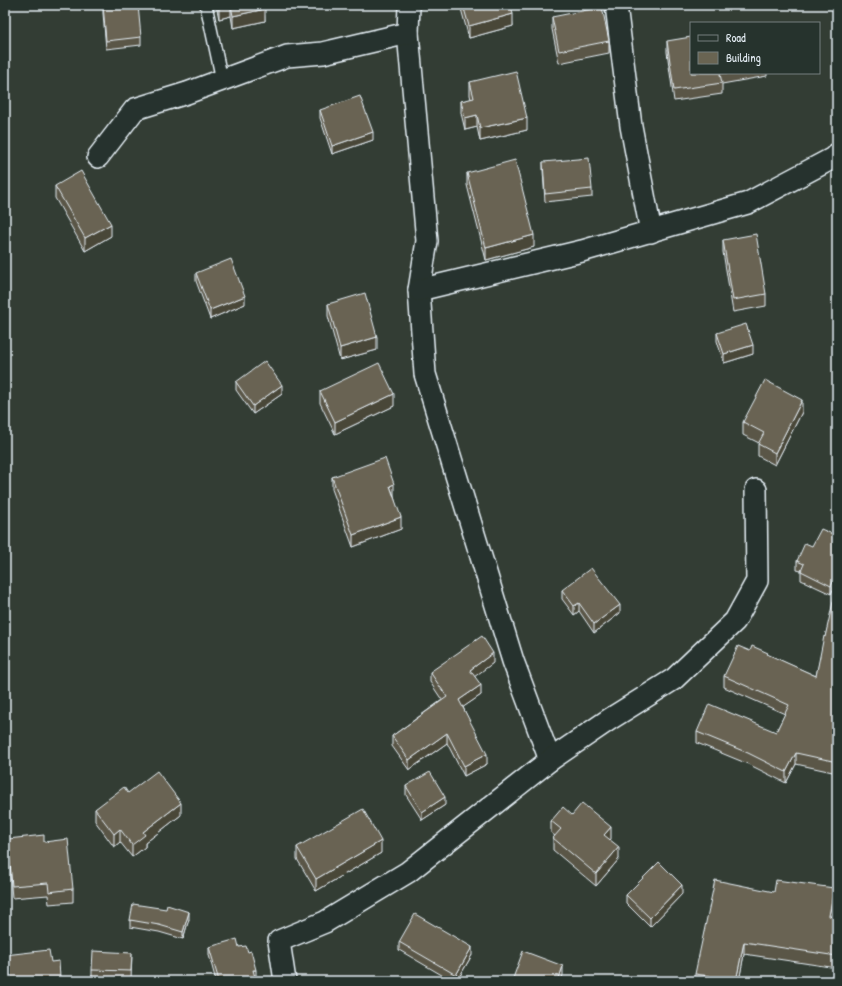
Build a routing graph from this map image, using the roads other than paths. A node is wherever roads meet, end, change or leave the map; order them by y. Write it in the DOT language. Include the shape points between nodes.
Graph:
graph roads {
  1 [pos="206,5"];
  2 [pos="409,5"];
  3 [pos="616,5"];
  4 [pos="408,33"];
  5 [pos="222,80"];
  6 [pos="837,154"];
  7 [pos="98,157"];
  8 [pos="651,232"];
  9 [pos="419,290"];
  10 [pos="756,490"];
  11 [pos="550,760"];
  12 [pos="285,981"];
  1 -- 5 [label="lane"];
  2 -- 4 [label="street"];
  3 -- 8 [label="street" via="632,126"];
  4 -- 5 [label="street" via="323,53 287,56"];
  4 -- 9 [label="street" via="427,241"];
  5 -- 7 [label="street" via="135,109"];
  6 -- 8 [label="street" via="748,203"];
  8 -- 9 [label="street"];
  9 -- 11 [label="street" via="424,374 513,661"];
  10 -- 11 [label="street" via="757,581 735,622 674,679"];
  11 -- 12 [label="street" via="408,872 325,922 279,942"];
}
